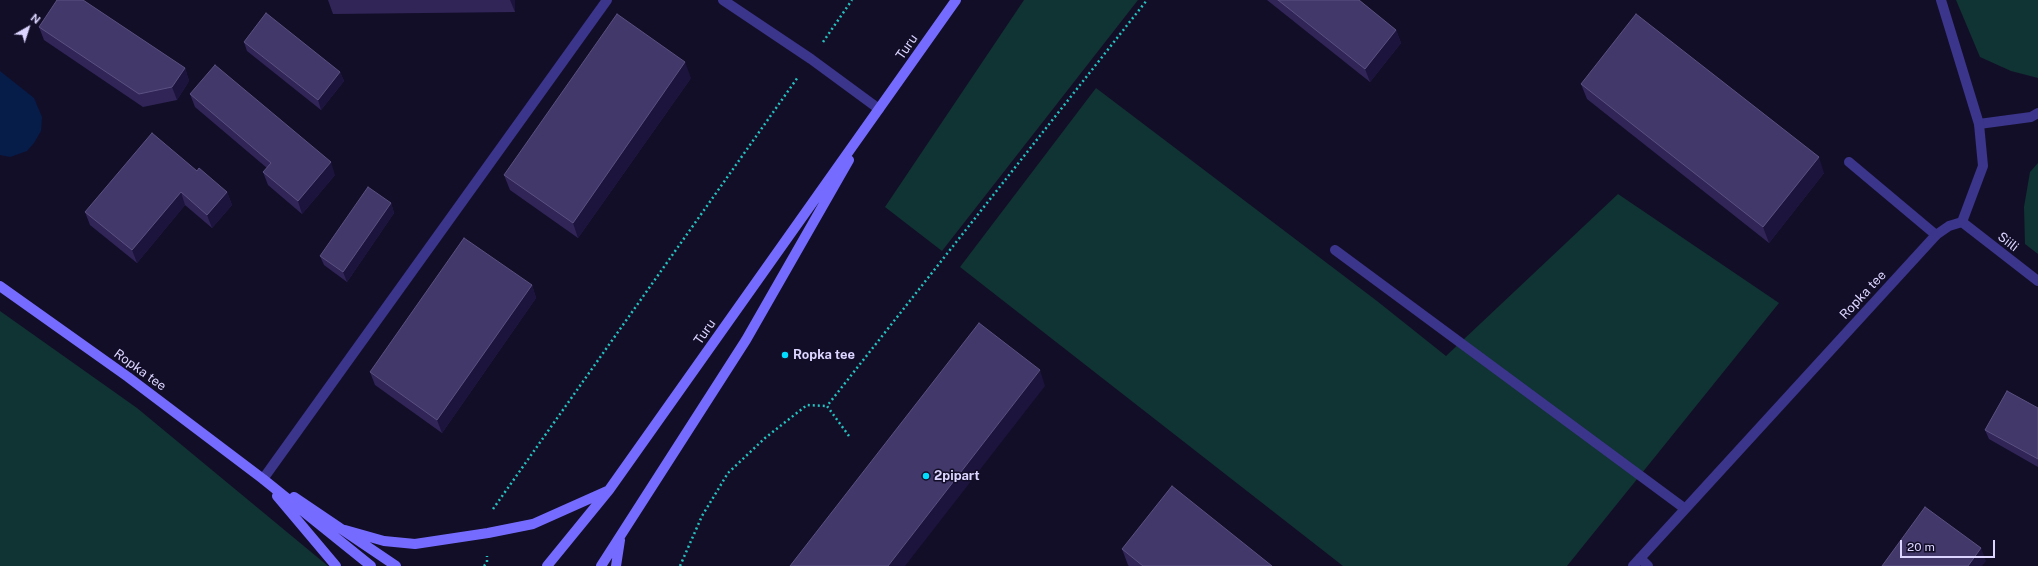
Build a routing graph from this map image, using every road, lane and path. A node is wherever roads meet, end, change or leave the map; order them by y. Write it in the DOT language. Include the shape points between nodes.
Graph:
graph roads {
  1 [pos="606,0"];
  2 [pos="723,0"];
  3 [pos="852,0"];
  4 [pos="956,0"];
  5 [pos="1147,0"];
  6 [pos="1940,0"];
  7 [pos="811,59"];
  8 [pos="879,109"];
  9 [pos="2038,113"];
  10 [pos="1979,124"];
  11 [pos="1849,162"];
  12 [pos="1962,222"];
  13 [pos="1936,235"];
  14 [pos="1335,250"];
  15 [pos="2038,281"];
  16 [pos="0,286"];
  17 [pos="827,406"];
  18 [pos="849,436"];
  19 [pos="263,478"];
  20 [pos="609,490"];
  21 [pos="1684,508"];
  22 [pos="345,530"];
  23 [pos="488,533"];
  24 [pos="620,537"];
  25 [pos="1637,562"];
  26 [pos="336,566"];
  27 [pos="371,566"];
  28 [pos="396,566"];
  29 [pos="484,566"];
  30 [pos="547,566"];
  31 [pos="600,566"];
  32 [pos="616,566"];
  33 [pos="680,566"];
  34 [pos="1648,566"];
  1 -- 19 [label="street"];
  2 -- 7 [label="street"];
  3 -- 7 [label="path"];
  4 -- 8 [label="main road, Turu"];
  5 -- 17 [label="path"];
  6 -- 10 [label="street"];
  7 -- 8 [label="street"];
  7 -- 23 [label="path" via="493,510"];
  8 -- 20 [label="main road, Turu"];
  8 -- 24 [label="main road, Turu" via="746,340"];
  9 -- 10 [label="street" via="2031,117"];
  10 -- 12 [label="street" via="1983,166"];
  11 -- 13 [label="street"];
  12 -- 13 [label="street, Ropka tee" via="1949,226"];
  12 -- 15 [label="street, Siili"];
  13 -- 21 [label="street, Ropka tee"];
  14 -- 21 [label="street"];
  16 -- 19 [label="main road, Ropka tee"];
  17 -- 18 [label="path"];
  17 -- 33 [label="path" via="807,405 765,438 728,473 702,516"];
  19 -- 22 [label="main road, Ropka tee"];
  19 -- 26 [label="main road"];
  19 -- 27 [label="main road, Ropka tee"];
  20 -- 23 [label="main road" via="533,524"];
  20 -- 30 [label="main road, Turu"];
  21 -- 25 [label="street, Ropka tee"];
  22 -- 23 [label="main road" via="384,541 415,544"];
  22 -- 28 [label="main road, Ropka tee"];
  23 -- 29 [label="path" via="487,562"];
  24 -- 31 [label="main road, Turu"];
  24 -- 32 [label="main road"];
  25 -- 34 [label="street"];
}
